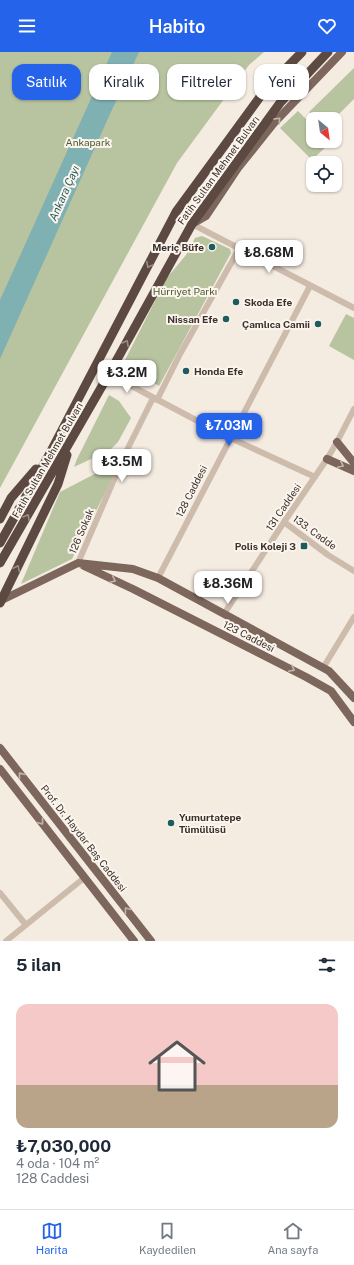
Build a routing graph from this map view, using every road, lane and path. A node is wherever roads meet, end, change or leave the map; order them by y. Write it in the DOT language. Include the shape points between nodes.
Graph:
graph roads {
  1 [pos="302,52"];
  2 [pos="328,52"];
  3 [pos="342,52"];
  4 [pos="192,224"];
  5 [pos="240,249"];
  6 [pos="310,286"];
  7 [pos="354,308"];
  8 [pos="110,374"];
  9 [pos="155,399"];
  10 [pos="354,409"];
  11 [pos="73,438"];
  12 [pos="230,438"];
  13 [pos="337,442"];
  14 [pos="49,455"];
  15 [pos="327,459"];
  16 [pos="354,463"];
  17 [pos="354,471"];
  18 [pos="315,477"];
  19 [pos="0,519"];
  20 [pos="284,522"];
  21 [pos="0,543"];
  22 [pos="0,563"];
  23 [pos="78,563"];
  24 [pos="354,571"];
  25 [pos="158,578"];
  26 [pos="1,601"];
  27 [pos="224,614"];
  28 [pos="354,617"];
  29 [pos="323,668"];
  30 [pos="354,698"];
  31 [pos="354,722"];
  32 [pos="0,748"];
  33 [pos="0,769"];
  34 [pos="84,878"];
  35 [pos="0,894"];
  36 [pos="26,925"];
  37 [pos="6,941"];
  38 [pos="134,941"];
  39 [pos="151,941"];
  1 -- 14 [label="highway, Fatih Sultan Mehmet Bulvarı, one-way" via="265,90 176,212"];
  2 -- 4 [label="highway, Fatih Sultan Mehmet Bulvarı" via="280,103"];
  4 -- 3 [label="main road, one-way" via="206,216 238,168 274,123"];
  4 -- 5 [label="street"];
  8 -- 4 [label="highway, Fatih Sultan Mehmet Bulvarı, one-way"];
  5 -- 6 [label="street"];
  5 -- 9 [label="street, 126 Sokak"];
  6 -- 7 [label="street"];
  6 -- 12 [label="street, 128 Caddesi"];
  8 -- 9 [label="street"];
  8 -- 11 [label="highway, Fatih Sultan Mehmet Bulvarı"];
  9 -- 12 [label="street"];
  9 -- 23 [label="street, 126 Sokak" via="125,454"];
  10 -- 13 [label="street, 131 Caddesi"];
  22 -- 11 [label="highway, Fatih Sultan Mehmet Bulvarı, one-way"];
  26 -- 11 [label="highway, one-way" via="58,484"];
  12 -- 18 [label="street"];
  12 -- 25 [label="street, 128 Caddesi"];
  13 -- 15 [label="street, 131 Caddesi"];
  13 -- 16 [label="main road"];
  14 -- 19 [label="highway" via="11,498"];
  14 -- 21 [label="highway, Fatih Sultan Mehmet Bulvarı"];
  15 -- 17 [label="main road, one-way"];
  15 -- 18 [label="street, 131 Caddesi"];
  18 -- 20 [label="street, 131 Caddesi"];
  20 -- 24 [label="street, 133. Cadde"];
  20 -- 27 [label="street, 131 Caddesi"];
  23 -- 25 [label="main road, 123 Caddesi" via="133,569"];
  23 -- 26 [label="main road"];
  23 -- 31 [label="main road, 123 Caddesi, one-way" via="331,691"];
  25 -- 27 [label="main road, 123 Caddesi"];
  27 -- 29 [label="main road, 123 Caddesi"];
  28 -- 29 [label="street"];
  29 -- 30 [label="main road, 123 Caddesi" via="329,671"];
  39 -- 32 [label="main road, Prof. Dr. Haydar Baş Caddesi, one-way"];
  33 -- 34 [label="main road, one-way"];
  34 -- 36 [label="street"];
  34 -- 38 [label="main road"];
  35 -- 36 [label="street"];
  36 -- 37 [label="street"];
}
